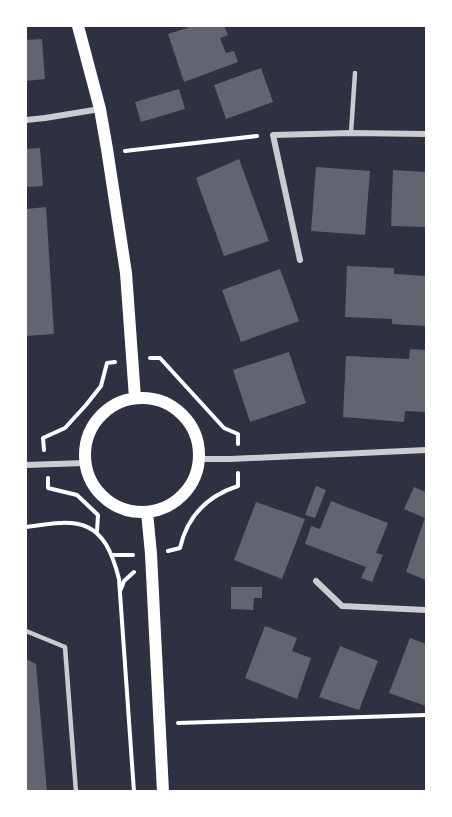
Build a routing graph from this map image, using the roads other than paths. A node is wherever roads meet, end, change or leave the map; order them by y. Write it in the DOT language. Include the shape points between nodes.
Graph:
graph roads {
  1 [pos="78,26"];
  2 [pos="355,73"];
  3 [pos="100,109"];
  4 [pos="26,120"];
  5 [pos="351,133"];
  6 [pos="426,134"];
  7 [pos="300,260"];
  8 [pos="135,398"];
  9 [pos="426,450"];
  10 [pos="200,459"];
  11 [pos="85,463"];
  12 [pos="26,465"];
  13 [pos="147,512"];
  14 [pos="316,581"];
  15 [pos="426,610"];
  16 [pos="26,631"];
  17 [pos="76,792"];
  18 [pos="163,792"];
  1 -- 3 [label="main road"];
  2 -- 5 [label="lane"];
  3 -- 4 [label="street"];
  3 -- 8 [label="main road" via="126,273"];
  5 -- 6 [label="street"];
  5 -- 7 [label="street" via="273,135"];
  8 -- 10 [label="main road" via="155,399 174,407 188,420 198,438"];
  8 -- 11 [label="main road" via="102,413 86,445"];
  9 -- 10 [label="street"];
  10 -- 13 [label="main road" via="189,489 177,501"];
  11 -- 12 [label="street"];
  11 -- 13 [label="main road" via="100,494 130,511"];
  13 -- 18 [label="main road"];
  14 -- 15 [label="street" via="342,606"];
  16 -- 17 [label="lane" via="65,647"];
}
